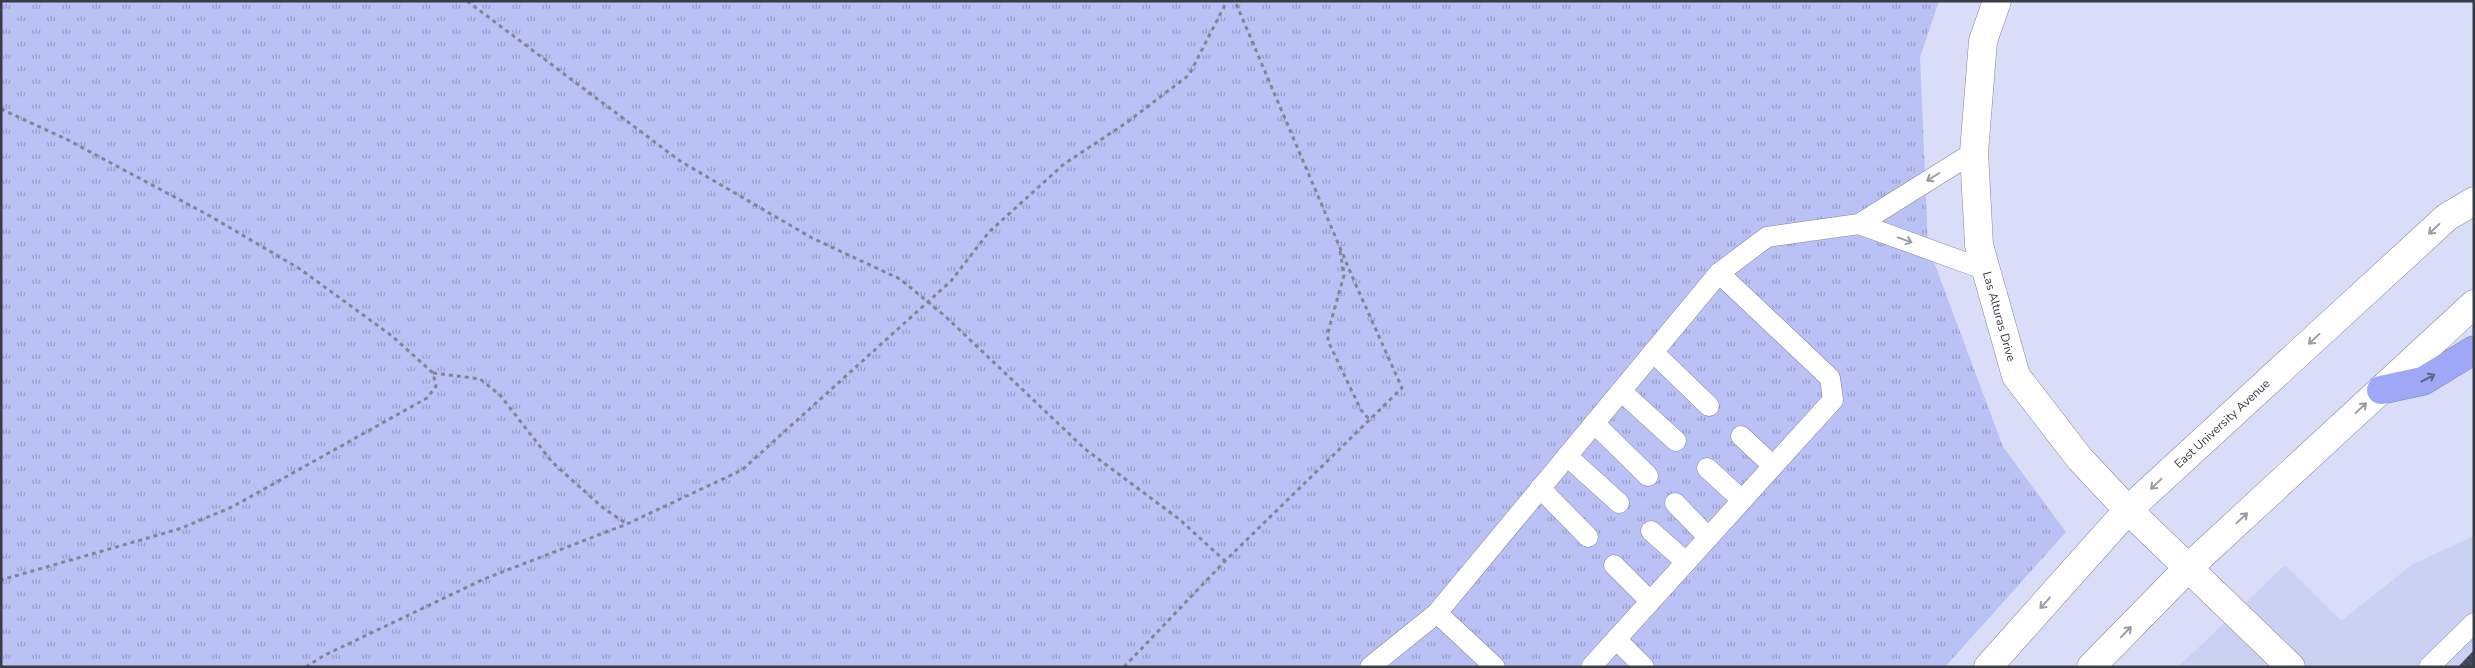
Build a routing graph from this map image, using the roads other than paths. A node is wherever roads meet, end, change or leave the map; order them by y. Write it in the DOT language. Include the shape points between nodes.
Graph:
graph roads {
  1 [pos="1997,1"];
  2 [pos="1974,152"];
  3 [pos="2474,201"];
  4 [pos="1859,224"];
  5 [pos="1986,270"];
  6 [pos="1719,273"];
  7 [pos="2474,304"];
  8 [pos="2474,350"];
  9 [pos="1653,352"];
  10 [pos="2381,390"];
  11 [pos="1621,391"];
  12 [pos="1709,406"];
  13 [pos="1594,423"];
  14 [pos="1741,436"];
  15 [pos="1676,441"];
  16 [pos="1567,456"];
  17 [pos="1772,466"];
  18 [pos="1707,468"];
  19 [pos="1648,476"];
  20 [pos="1540,488"];
  21 [pos="1742,500"];
  22 [pos="1619,503"];
  23 [pos="1675,503"];
  24 [pos="2128,510"];
  25 [pos="1651,531"];
  26 [pos="1588,537"];
  27 [pos="1708,537"];
  28 [pos="1686,562"];
  29 [pos="1614,565"];
  30 [pos="2189,567"];
  31 [pos="1650,601"];
  32 [pos="1437,613"];
  33 [pos="2474,623"];
  34 [pos="1616,639"];
  35 [pos="1370,667"];
  36 [pos="1495,667"];
  37 [pos="1590,667"];
  38 [pos="1644,667"];
  39 [pos="1988,667"];
  40 [pos="2091,667"];
  41 [pos="2292,667"];
  42 [pos="2429,667"];
  1 -- 2 [label="main road, Las Alturas Drive" via="1984,40"];
  2 -- 4 [label="lane, one-way"];
  2 -- 5 [label="main road, Las Alturas Drive" via="1979,244"];
  3 -- 24 [label="main road, East University Avenue, one-way" via="2447,217"];
  4 -- 5 [label="lane, one-way"];
  4 -- 6 [label="lane" via="1767,237"];
  5 -- 24 [label="main road, Las Alturas Drive" via="2016,376 2080,460"];
  6 -- 9 [label="lane"];
  6 -- 17 [label="lane" via="1830,378 1833,400"];
  7 -- 10 [label="main road"];
  10 -- 8 [label="highway, one-way" via="2423,381"];
  9 -- 11 [label="lane"];
  9 -- 12 [label="lane"];
  30 -- 10 [label="main road, one-way"];
  11 -- 13 [label="lane"];
  11 -- 15 [label="lane"];
  13 -- 16 [label="lane"];
  13 -- 19 [label="lane"];
  14 -- 17 [label="lane"];
  16 -- 20 [label="lane"];
  16 -- 22 [label="lane"];
  17 -- 21 [label="lane"];
  18 -- 21 [label="lane"];
  20 -- 26 [label="lane"];
  20 -- 32 [label="lane"];
  21 -- 27 [label="lane"];
  23 -- 27 [label="lane"];
  24 -- 30 [label="main road, Las Alturas Drive"];
  24 -- 39 [label="main road, East University Avenue, one-way"];
  25 -- 28 [label="lane"];
  27 -- 28 [label="lane"];
  28 -- 31 [label="lane"];
  29 -- 31 [label="lane"];
  40 -- 30 [label="main road, one-way"];
  30 -- 41 [label="main road, Las Alturas Drive"];
  31 -- 34 [label="lane"];
  32 -- 35 [label="lane"];
  32 -- 36 [label="lane"];
  33 -- 42 [label="lane"];
  34 -- 37 [label="lane"];
  34 -- 38 [label="lane"];
}
